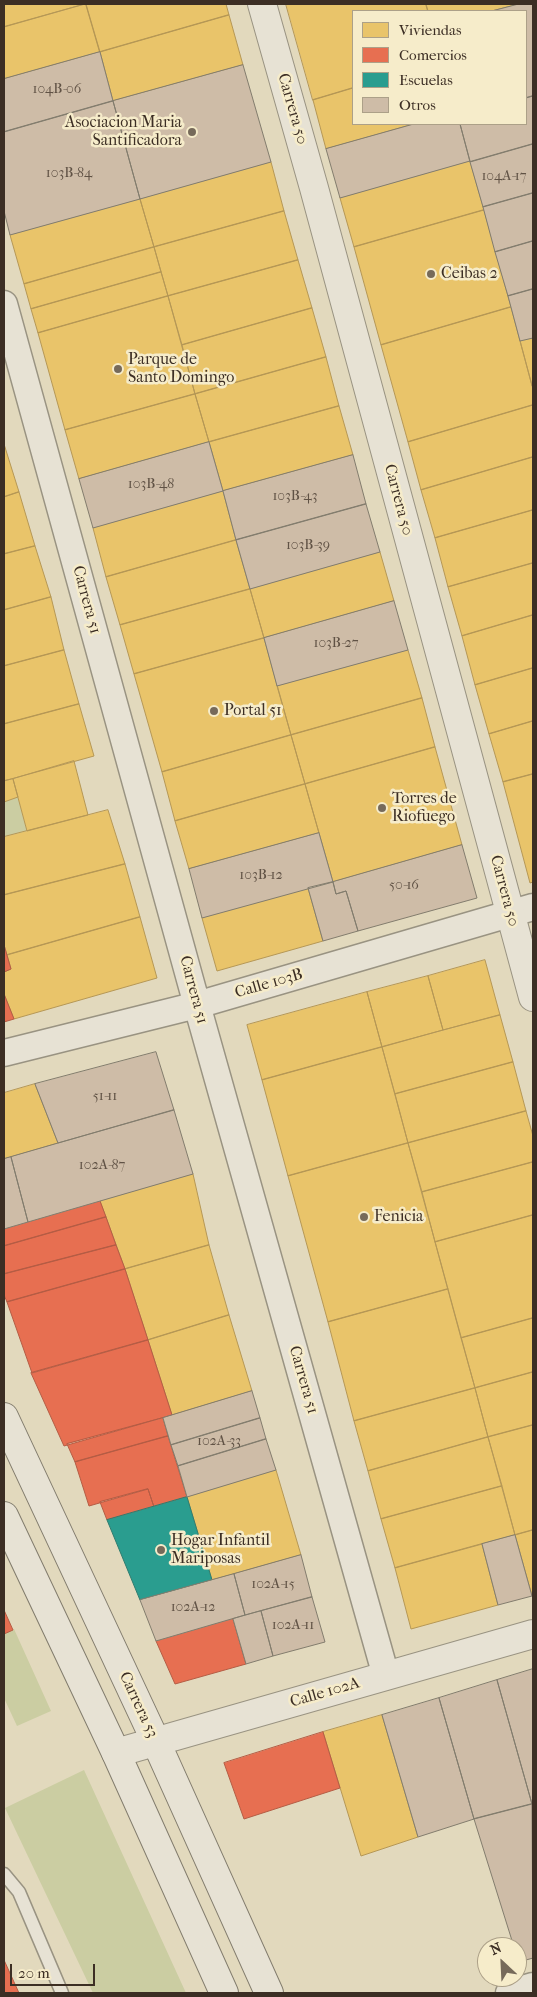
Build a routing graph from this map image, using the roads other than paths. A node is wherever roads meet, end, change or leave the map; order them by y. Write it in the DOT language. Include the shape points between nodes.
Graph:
graph roads {
  1 [pos="262,4"];
  2 [pos="4,304"];
  3 [pos="522,911"];
  4 [pos="533,997"];
  5 [pos="197,1005"];
  6 [pos="4,1053"];
  7 [pos="4,1417"];
  8 [pos="4,1516"];
  9 [pos="533,1634"];
  10 [pos="386,1676"];
  11 [pos="156,1742"];
  12 [pos="116,1753"];
  13 [pos="4,1874"];
  14 [pos="533,1986"];
  15 [pos="62,1993"];
  16 [pos="224,1993"];
  17 [pos="269,1993"];
  18 [pos="510,1993"];
  1 -- 3 [label="street, Carrera 50"];
  2 -- 5 [label="street, Carrera 51"];
  3 -- 4 [label="street, Carrera 50"];
  3 -- 5 [label="street, Calle 103B"];
  5 -- 6 [label="street, Calle 103B"];
  5 -- 10 [label="street, Carrera 51"];
  7 -- 11 [label="street, Carrera 53"];
  8 -- 12 [label="street"];
  9 -- 10 [label="street, Calle 102A"];
  10 -- 11 [label="street, Calle 102A"];
  11 -- 12 [label="street, Calle 102A"];
  11 -- 17 [label="street, Carrera 53"];
  12 -- 16 [label="street"];
  13 -- 15 [label="lane" via="19,1892"];
  14 -- 18 [label="street"];
}
